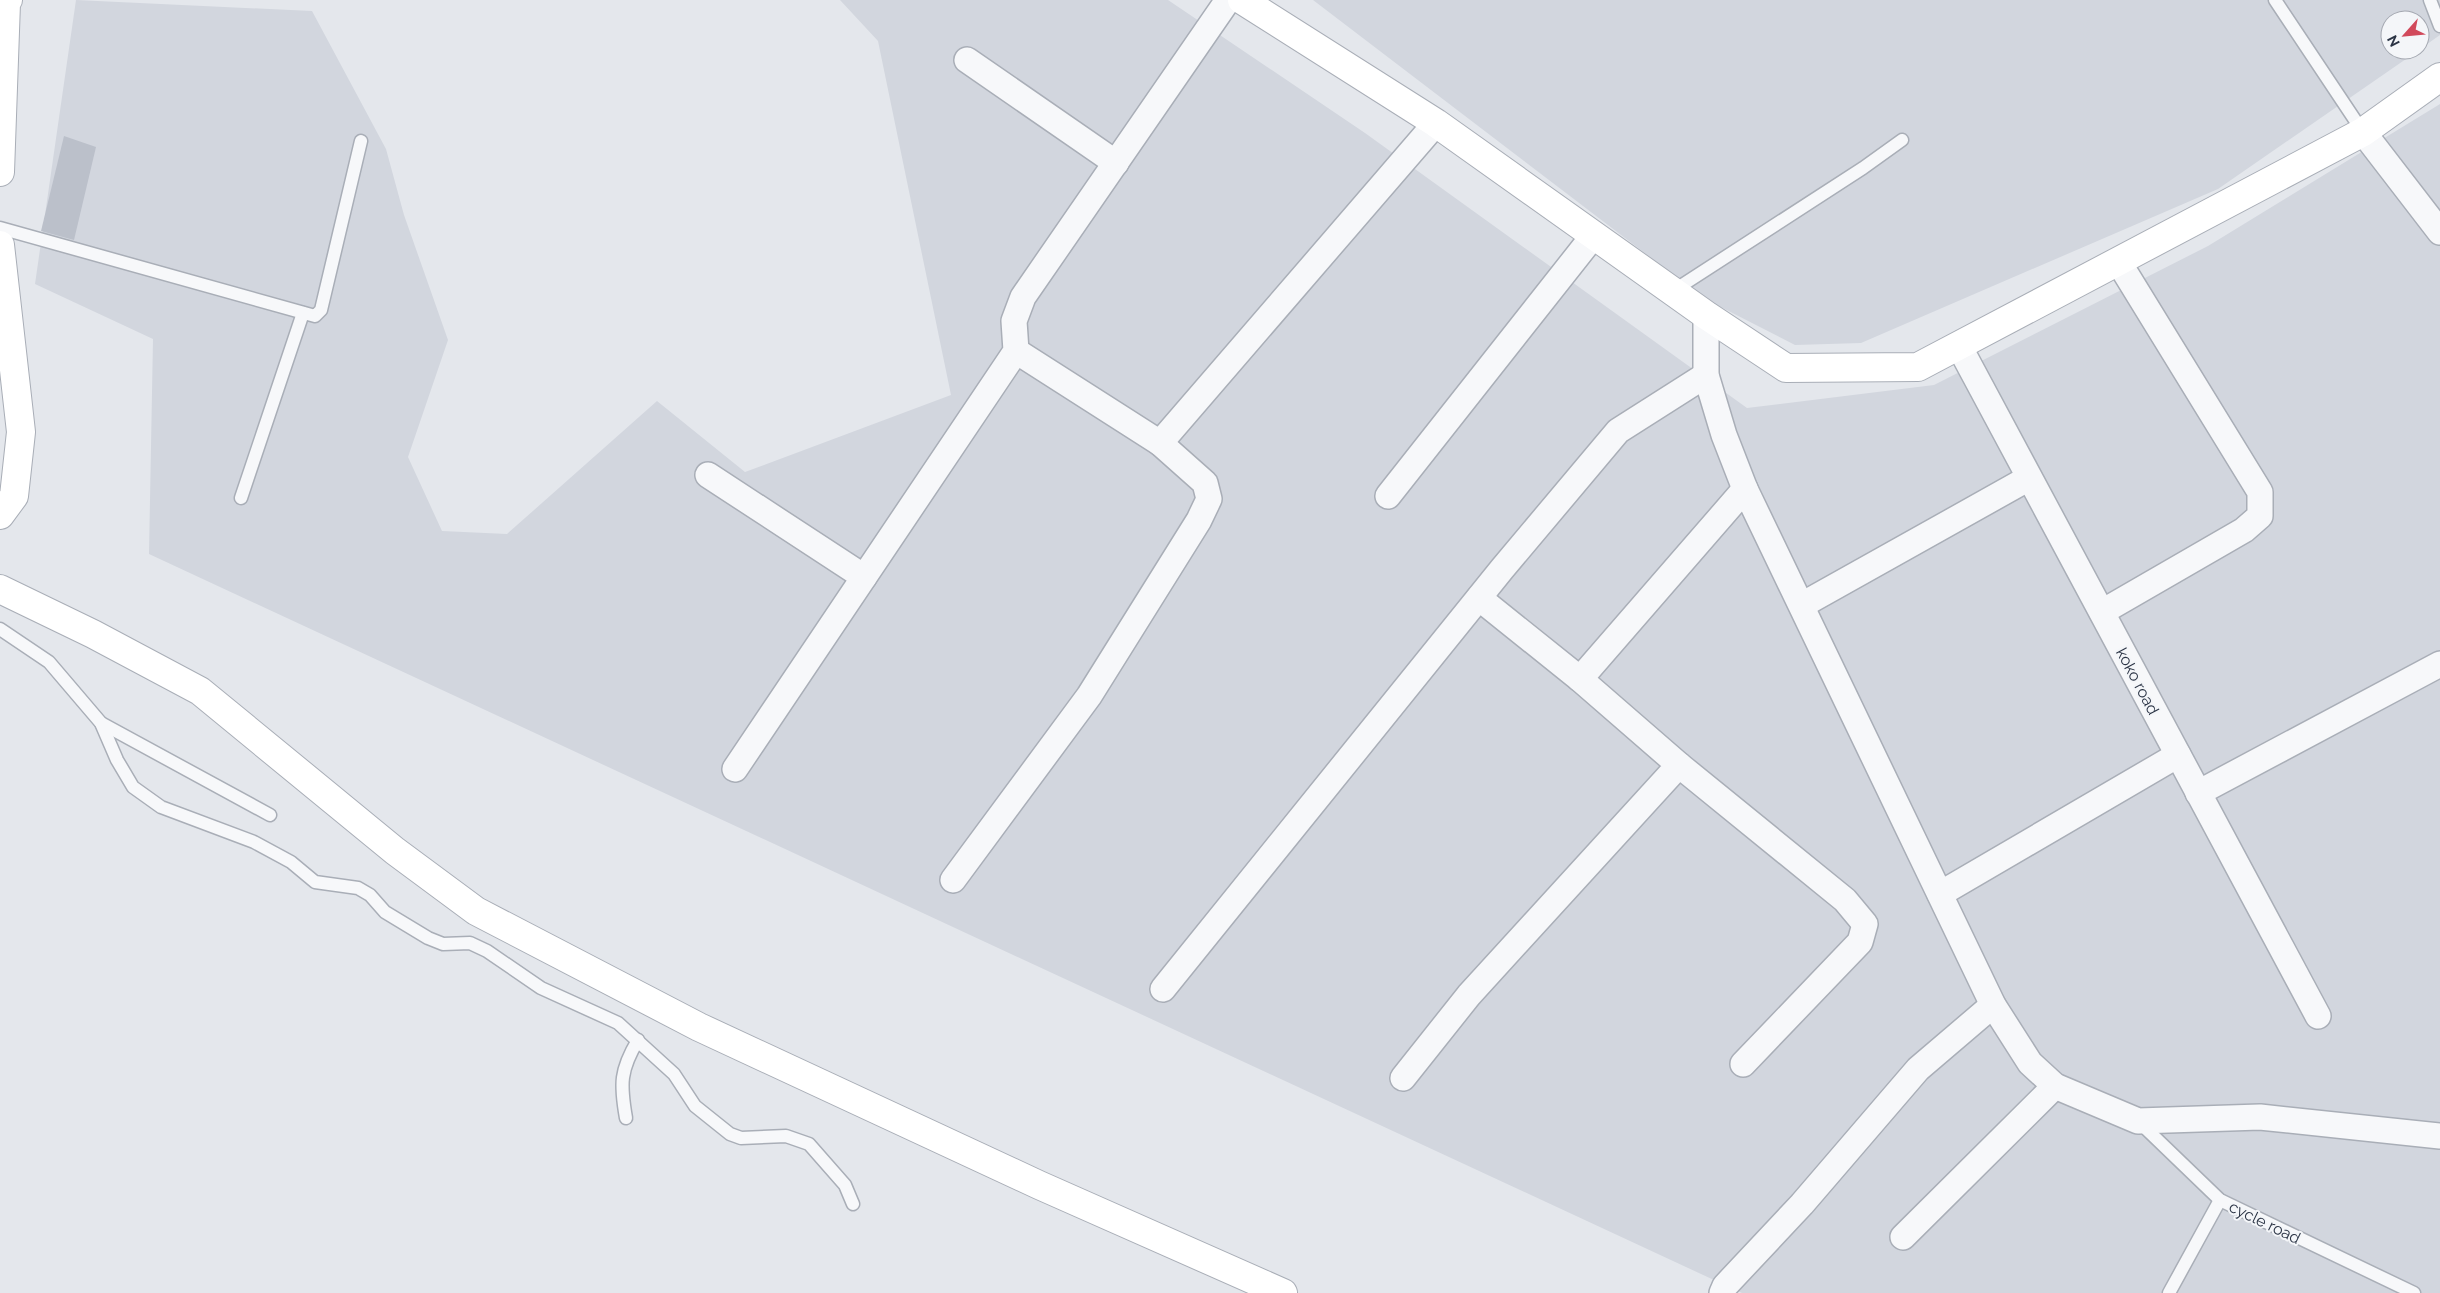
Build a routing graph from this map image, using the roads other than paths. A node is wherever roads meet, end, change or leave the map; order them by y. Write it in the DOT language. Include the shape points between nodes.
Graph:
graph roads {
  1 [pos="1228,0"];
  2 [pos="1242,0"];
  3 [pos="2275,0"];
  4 [pos="2430,0"];
  5 [pos="6,1"];
  6 [pos="2440,26"];
  7 [pos="967,60"];
  8 [pos="2440,77"];
  9 [pos="1436,123"];
  10 [pos="2363,132"];
  11 [pos="1902,140"];
  12 [pos="361,141"];
  13 [pos="1116,163"];
  14 [pos="0,172"];
  15 [pos="0,228"];
  16 [pos="2440,232"];
  17 [pos="1594,235"];
  18 [pos="0,245"];
  19 [pos="2118,261"];
  20 [pos="1672,291"];
  21 [pos="302,314"];
  22 [pos="1706,315"];
  23 [pos="1959,346"];
  24 [pos="1016,351"];
  25 [pos="1706,375"];
  26 [pos="1160,443"];
  27 [pos="708,475"];
  28 [pos="2030,478"];
  29 [pos="1746,489"];
  30 [pos="1388,496"];
  31 [pos="241,498"];
  32 [pos="0,515"];
  33 [pos="864,576"];
  34 [pos="0,589"];
  35 [pos="1479,598"];
  36 [pos="1802,605"];
  37 [pos="2102,612"];
  38 [pos="0,629"];
  39 [pos="2440,664"];
  40 [pos="1580,679"];
  41 [pos="101,723"];
  42 [pos="2178,755"];
  43 [pos="1678,765"];
  44 [pos="735,769"];
  45 [pos="2198,793"];
  46 [pos="270,815"];
  47 [pos="954,880"];
  48 [pos="1940,894"];
  49 [pos="1163,989"];
  50 [pos="1993,1004"];
  51 [pos="2318,1016"];
  52 [pos="638,1040"];
  53 [pos="1743,1064"];
  54 [pos="1403,1078"];
  55 [pos="2055,1086"];
  56 [pos="626,1118"];
  57 [pos="2138,1121"];
  58 [pos="2440,1136"];
  59 [pos="2220,1200"];
  60 [pos="852,1204"];
  61 [pos="1903,1237"];
  62 [pos="1723,1290"];
  63 [pos="1284,1293"];
  64 [pos="2169,1293"];
  65 [pos="2414,1293"];
  1 -- 13 [label="street"];
  2 -- 9 [label="main road"];
  3 -- 10 [label="lane"];
  4 -- 6 [label="lane"];
  5 -- 14 [label="main road"];
  7 -- 13 [label="street"];
  8 -- 10 [label="main road"];
  9 -- 17 [label="main road"];
  9 -- 26 [label="street"];
  10 -- 16 [label="street"];
  10 -- 19 [label="main road"];
  11 -- 20 [label="lane"];
  12 -- 21 [label="lane" via="321,310 315,316"];
  13 -- 24 [label="street" via="1022,297 1014,321"];
  15 -- 21 [label="lane"];
  17 -- 20 [label="main road"];
  17 -- 30 [label="street"];
  18 -- 32 [label="main road" via="22,432 14,496"];
  19 -- 23 [label="main road"];
  19 -- 37 [label="street" via="2260,492 2260,516 2244,530"];
  20 -- 22 [label="main road"];
  21 -- 31 [label="lane"];
  22 -- 23 [label="main road" via="1786,368 1918,368"];
  22 -- 25 [label="street"];
  23 -- 28 [label="street, koko road"];
  24 -- 26 [label="street"];
  24 -- 33 [label="street"];
  25 -- 29 [label="street" via="1724,435"];
  25 -- 35 [label="street" via="1618,431"];
  26 -- 47 [label="street" via="1205,484 1209,499 1088,696"];
  27 -- 33 [label="street"];
  28 -- 36 [label="street"];
  28 -- 37 [label="street, koko road"];
  29 -- 36 [label="street"];
  29 -- 40 [label="street"];
  33 -- 44 [label="street"];
  34 -- 63 [label="main road" via="200,691 395,851 476,911 708,1032 1039,1185"];
  35 -- 40 [label="street"];
  35 -- 49 [label="street"];
  36 -- 48 [label="street"];
  37 -- 42 [label="street, koko road"];
  38 -- 41 [label="lane" via="49,662"];
  39 -- 45 [label="street"];
  40 -- 43 [label="street"];
  41 -- 46 [label="lane"];
  41 -- 52 [label="lane" via="133,787 161,807 254,842 291,862 315,882 358,888 370,895 385,912 428,938 443,944 470,943 487,951 541,988 618,1023"];
  42 -- 45 [label="street, koko road"];
  42 -- 48 [label="street"];
  43 -- 53 [label="street" via="1845,900 1865,924 1860,942"];
  43 -- 54 [label="street" via="1469,994"];
  45 -- 51 [label="street, koko road"];
  48 -- 50 [label="street"];
  50 -- 55 [label="street" via="2030,1063"];
  50 -- 62 [label="street" via="1918,1069"];
  52 -- 56 [label="lane" via="622,1076"];
  52 -- 60 [label="lane" via="674,1074 695,1106 730,1134 741,1138 786,1136 809,1144 845,1185"];
  55 -- 57 [label="street"];
  55 -- 61 [label="street"];
  57 -- 58 [label="street" via="2260,1117"];
  57 -- 59 [label="lane, cycle road"];
  59 -- 64 [label="lane"];
  59 -- 65 [label="lane, cycle road"];
}
